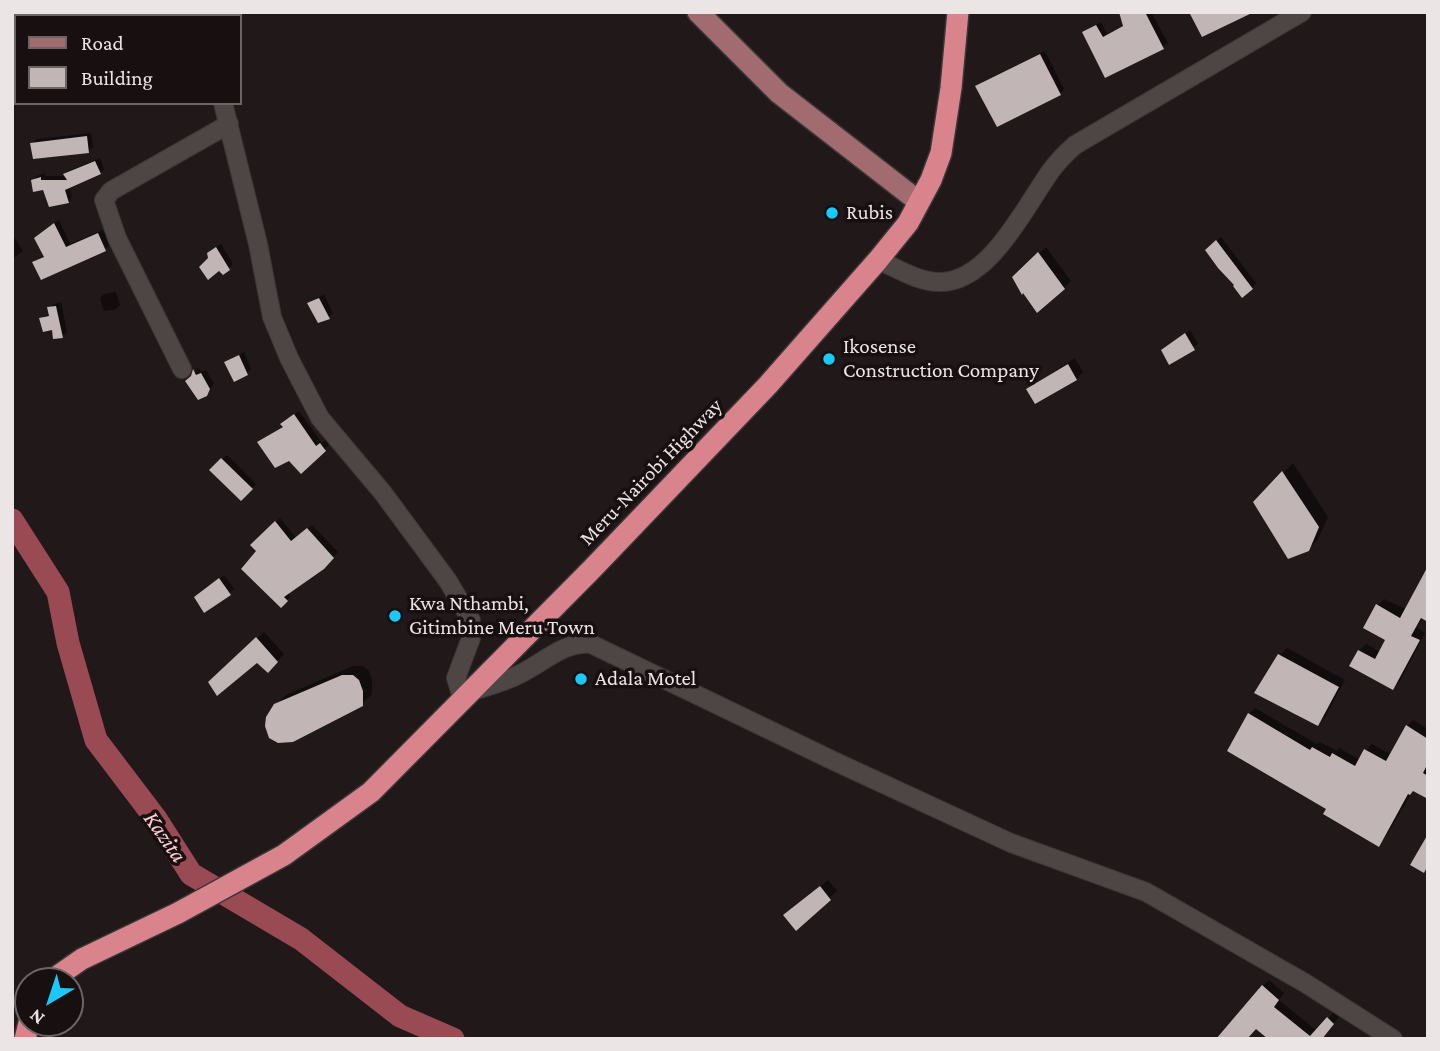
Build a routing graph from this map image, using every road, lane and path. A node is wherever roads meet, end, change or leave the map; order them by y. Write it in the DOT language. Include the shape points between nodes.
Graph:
graph roads {
  1 [pos="698,12"];
  2 [pos="958,12"];
  3 [pos="1302,12"];
  4 [pos="224,105"];
  5 [pos="229,124"];
  6 [pos="918,201"];
  7 [pos="878,260"];
  8 [pos="182,369"];
  9 [pos="468,696"];
  10 [pos="70,967"];
  11 [pos="1393,1039"];
  1 -- 6 [label="main road" via="779,93"];
  2 -- 6 [label="highway, Meru-Nairobi Highway" via="941,153"];
  3 -- 7 [label="street" via="1075,145 997,248 964,276 936,282"];
  4 -- 5 [label="street"];
  5 -- 8 [label="street" via="151,166 104,200 117,238"];
  5 -- 9 [label="street" via="272,317 320,418 383,493 471,620 471,638 456,678"];
  6 -- 7 [label="highway, Meru-Nairobi Highway" via="908,223"];
  7 -- 9 [label="highway, Meru-Nairobi Highway" via="732,423"];
  9 -- 10 [label="highway, Meru-Nairobi Highway" via="371,792 306,840 246,877"];
  9 -- 11 [label="street" via="567,647 591,644 1011,844 1146,892"];
}
